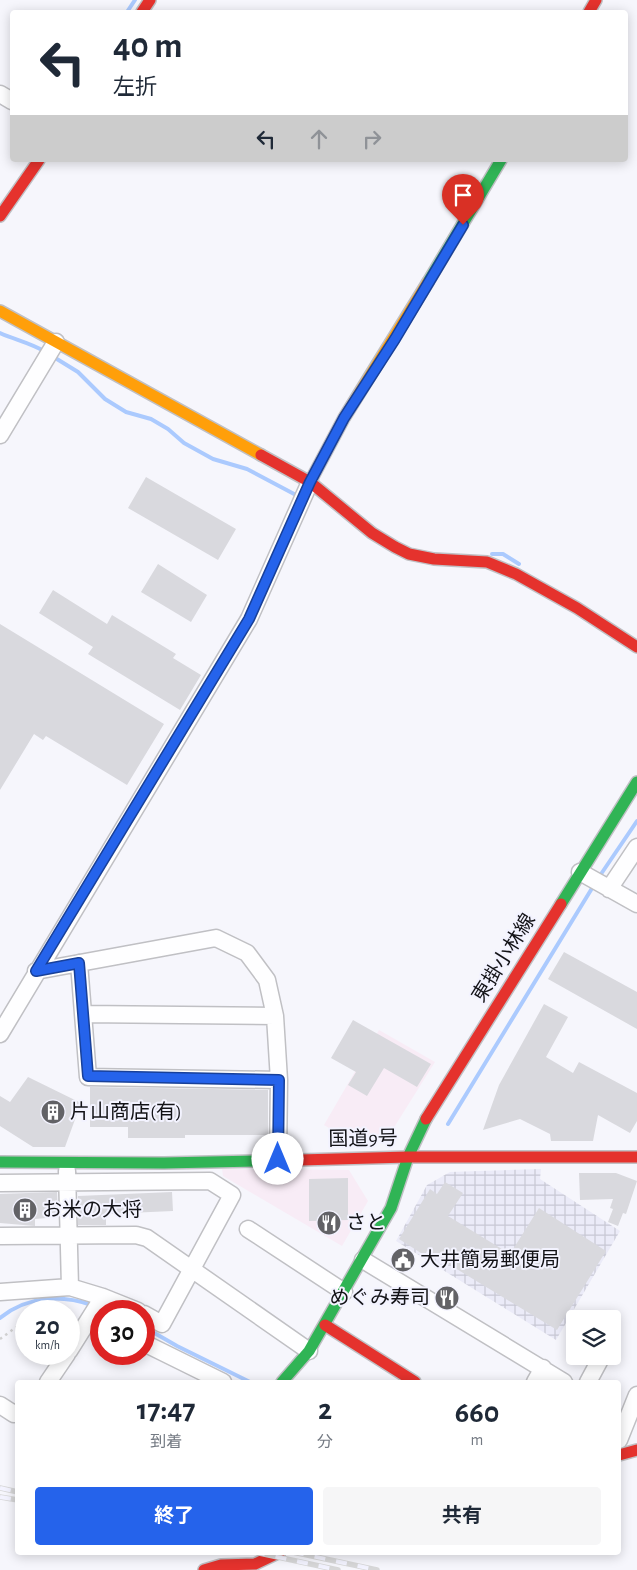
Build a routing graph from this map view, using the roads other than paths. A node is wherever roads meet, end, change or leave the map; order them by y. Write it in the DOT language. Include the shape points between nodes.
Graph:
graph roads {
  1 [pos="38,162"];
  2 [pos="500,162"];
  3 [pos="0,216"];
  4 [pos="0,311"];
  5 [pos="56,342"];
  6 [pos="0,435"];
  7 [pos="310,482"];
  8 [pos="637,647"];
  9 [pos="637,782"];
  10 [pos="637,847"];
  11 [pos="580,872"];
  12 [pos="609,889"];
  13 [pos="637,904"];
  14 [pos="79,963"];
  15 [pos="36,971"];
  16 [pos="84,1014"];
  17 [pos="276,1016"];
  18 [pos="0,1034"];
  19 [pos="279,1080"];
  20 [pos="408,1157"];
  21 [pos="637,1157"];
  22 [pos="278,1159"];
  23 [pos="0,1162"];
  24 [pos="66,1162"];
  25 [pos="67,1181"];
  26 [pos="0,1183"];
  27 [pos="248,1229"];
  28 [pos="0,1236"];
  29 [pos="69,1236"];
  30 [pos="362,1260"];
  31 [pos="191,1267"];
  32 [pos="70,1287"];
  33 [pos="344,1292"];
  34 [pos="2,1294"];
  35 [pos="103,1297"];
  36 [pos="102,1300"];
  37 [pos="110,1300"];
  38 [pos="155,1320"];
  39 [pos="324,1326"];
  40 [pos="90,1327"];
  41 [pos="80,1338"];
  42 [pos="155,1348"];
  43 [pos="309,1351"];
  44 [pos="59,1365"];
  45 [pos="597,1365"];
  46 [pos="539,1375"];
  47 [pos="49,1380"];
  48 [pos="219,1380"];
  49 [pos="284,1380"];
  50 [pos="412,1380"];
  51 [pos="557,1380"];
  52 [pos="589,1380"];
  53 [pos="637,1395"];
  54 [pos="0,1405"];
  55 [pos="15,1414"];
  56 [pos="621,1435"];
  57 [pos="637,1450"];
  58 [pos="621,1454"];
  59 [pos="275,1555"];
  60 [pos="255,1567"];
  61 [pos="204,1570"];
  1 -- 3 [label="main road"];
  2 -- 7 [label="main road" via="344,418"];
  4 -- 5 [label="main road"];
  5 -- 6 [label="street"];
  5 -- 7 [label="main road"];
  7 -- 8 [label="main road" via="395,547 409,554 434,559 487,562 516,574 577,608"];
  7 -- 15 [label="street" via="249,619"];
  9 -- 11 [label="main road, 東掛小林線"];
  10 -- 12 [label="street"];
  11 -- 12 [label="street"];
  11 -- 20 [label="main road, 東掛小林線" via="427,1118"];
  12 -- 13 [label="street"];
  14 -- 15 [label="street"];
  14 -- 16 [label="street"];
  14 -- 17 [label="street" via="216,938 247,954 267,980"];
  15 -- 18 [label="street"];
  16 -- 17 [label="street"];
  16 -- 19 [label="street" via="88,1076"];
  17 -- 19 [label="street"];
  19 -- 22 [label="street"];
  20 -- 21 [label="main road, 国道9号"];
  20 -- 22 [label="main road, 国道9号"];
  20 -- 30 [label="main road, 東掛小林線" via="391,1208"];
  22 -- 24 [label="main road, 国道9号"];
  23 -- 24 [label="main road, 国道9号"];
  24 -- 25 [label="street"];
  25 -- 26 [label="street"];
  25 -- 29 [label="street"];
  25 -- 31 [label="street" via="210,1181 232,1195"];
  27 -- 33 [label="street"];
  28 -- 29 [label="street"];
  29 -- 31 [label="street" via="136,1235 147,1238"];
  29 -- 32 [label="street"];
  30 -- 33 [label="main road, 東掛小林線"];
  30 -- 46 [label="street"];
  31 -- 38 [label="street" via="162,1324"];
  31 -- 43 [label="street"];
  32 -- 34 [label="street"];
  32 -- 35 [label="street"];
  33 -- 39 [label="main road, 東掛小林線"];
  35 -- 36 [label="street"];
  35 -- 37 [label="street"];
  39 -- 43 [label="main road, 東掛小林線"];
  39 -- 50 [label="main road"];
  40 -- 41 [label="street"];
  42 -- 48 [label="street"];
  43 -- 49 [label="main road, 東掛小林線"];
  44 -- 47 [label="street"];
  45 -- 52 [label="street"];
  46 -- 51 [label="street"];
  53 -- 56 [label="street"];
  54 -- 55 [label="street"];
  57 -- 58 [label="main road"];
  59 -- 60 [label="main road"];
  60 -- 61 [label="main road" via="221,1565"];
}
